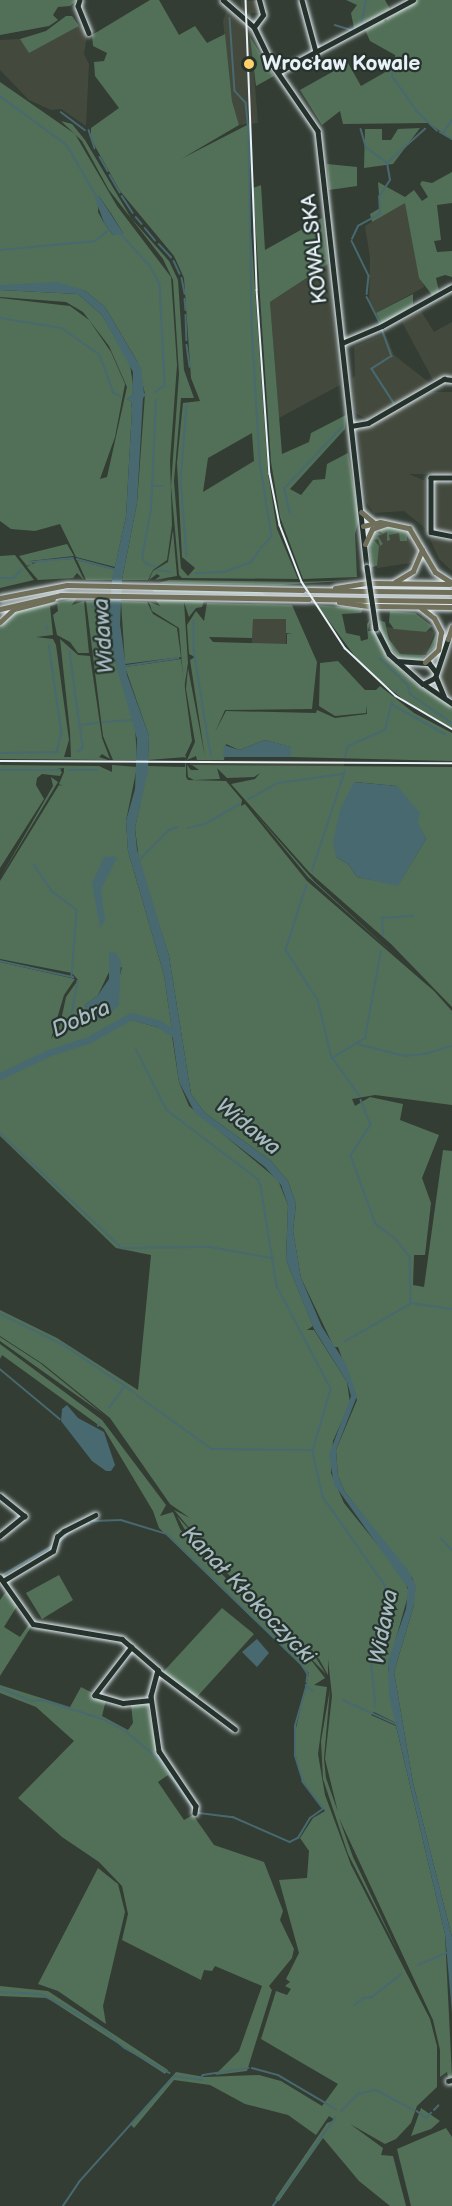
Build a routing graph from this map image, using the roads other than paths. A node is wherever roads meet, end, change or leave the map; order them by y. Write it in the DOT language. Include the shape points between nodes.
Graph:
graph roads {
  1 [pos="80,0"];
  2 [pos="223,0"];
  3 [pos="259,0"];
  4 [pos="302,0"];
  5 [pos="413,0"];
  6 [pos="254,27"];
  7 [pos="89,33"];
  8 [pos="316,52"];
  9 [pos="278,72"];
  10 [pos="452,287"];
  11 [pos="342,343"];
  12 [pos="452,380"];
  13 [pos="351,426"];
  14 [pos="452,478"];
  15 [pos="361,512"];
  16 [pos="375,522"];
  17 [pos="389,523"];
  18 [pos="363,526"];
  19 [pos="452,536"];
  20 [pos="365,544"];
  21 [pos="422,548"];
  22 [pos="366,583"];
  23 [pos="373,583"];
  24 [pos="392,583"];
  25 [pos="452,584"];
  26 [pos="329,590"];
  27 [pos="366,591"];
  28 [pos="374,591"];
  29 [pos="452,592"];
  30 [pos="76,594"];
  31 [pos="0,597"];
  32 [pos="452,601"];
  33 [pos="368,603"];
  34 [pos="416,607"];
  35 [pos="452,607"];
  36 [pos="0,609"];
  37 [pos="0,621"];
  38 [pos="452,627"];
  39 [pos="448,639"];
  40 [pos="392,658"];
  41 [pos="422,663"];
  42 [pos="436,674"];
  43 [pos="416,679"];
  44 [pos="423,684"];
  45 [pos="451,703"];
  46 [pos="0,1496"];
  47 [pos="95,1515"];
  48 [pos="0,1536"];
  49 [pos="1,1579"];
  50 [pos="132,1647"];
  51 [pos="159,1672"];
  52 [pos="151,1700"];
  53 [pos="235,1729"];
  54 [pos="195,1813"];
  1 -- 7 [label="street" via="78,6"];
  2 -- 6 [label="street, KOWALSKA"];
  3 -- 6 [label="street" via="264,15"];
  4 -- 8 [label="street"];
  5 -- 8 [label="street"];
  6 -- 9 [label="street, KOWALSKA"];
  8 -- 9 [label="street"];
  9 -- 11 [label="street, KOWALSKA" via="318,131"];
  10 -- 11 [label="street"];
  11 -- 13 [label="street, KOWALSKA"];
  12 -- 13 [label="street" via="444,380 368,423"];
  13 -- 15 [label="street, KOWALSKA"];
  14 -- 19 [label="street" via="431,477 433,535"];
  15 -- 16 [label="main road"];
  15 -- 18 [label="street, KOWALSKA"];
  16 -- 17 [label="main road"];
  16 -- 18 [label="main road"];
  17 -- 20 [label="main road" via="374,528"];
  17 -- 21 [label="main road" via="409,528"];
  18 -- 20 [label="street, KOWALSKA"];
  20 -- 40 [label="street, KOWALSKA, bridge" via="376,628"];
  21 -- 24 [label="main road" via="414,572"];
  21 -- 25 [label="main road" via="435,572"];
  22 -- 26 [label="main road"];
  23 -- 24 [label="main road"];
  24 -- 25 [label="main road"];
  26 -- 27 [label="main road"];
  26 -- 31 [label="main road" via="77,585 42,587"];
  28 -- 29 [label="main road"];
  30 -- 33 [label="main road"];
  30 -- 36 [label="main road" via="45,596"];
  30 -- 37 [label="main road" via="20,607"];
  32 -- 34 [label="main road" via="375,603"];
  34 -- 35 [label="main road"];
  34 -- 41 [label="main road" via="431,614 441,632 438,650"];
  38 -- 39 [label="main road"];
  39 -- 42 [label="street"];
  40 -- 41 [label="street" via="408,664"];
  40 -- 43 [label="street"];
  41 -- 42 [label="street"];
  41 -- 43 [label="street" via="415,670"];
  42 -- 44 [label="street"];
  42 -- 45 [label="street" via="437,687"];
  43 -- 44 [label="street"];
  44 -- 45 [label="street"];
  46 -- 48 [label="street" via="25,1516"];
  47 -- 49 [label="street" via="64,1531 57,1537 53,1551"];
  49 -- 50 [label="street" via="33,1624 118,1638"];
  50 -- 51 [label="street"];
  50 -- 52 [label="street" via="95,1695 123,1703"];
  51 -- 52 [label="street"];
  51 -- 53 [label="street"];
  52 -- 54 [label="street" via="159,1751 196,1806"];
}
